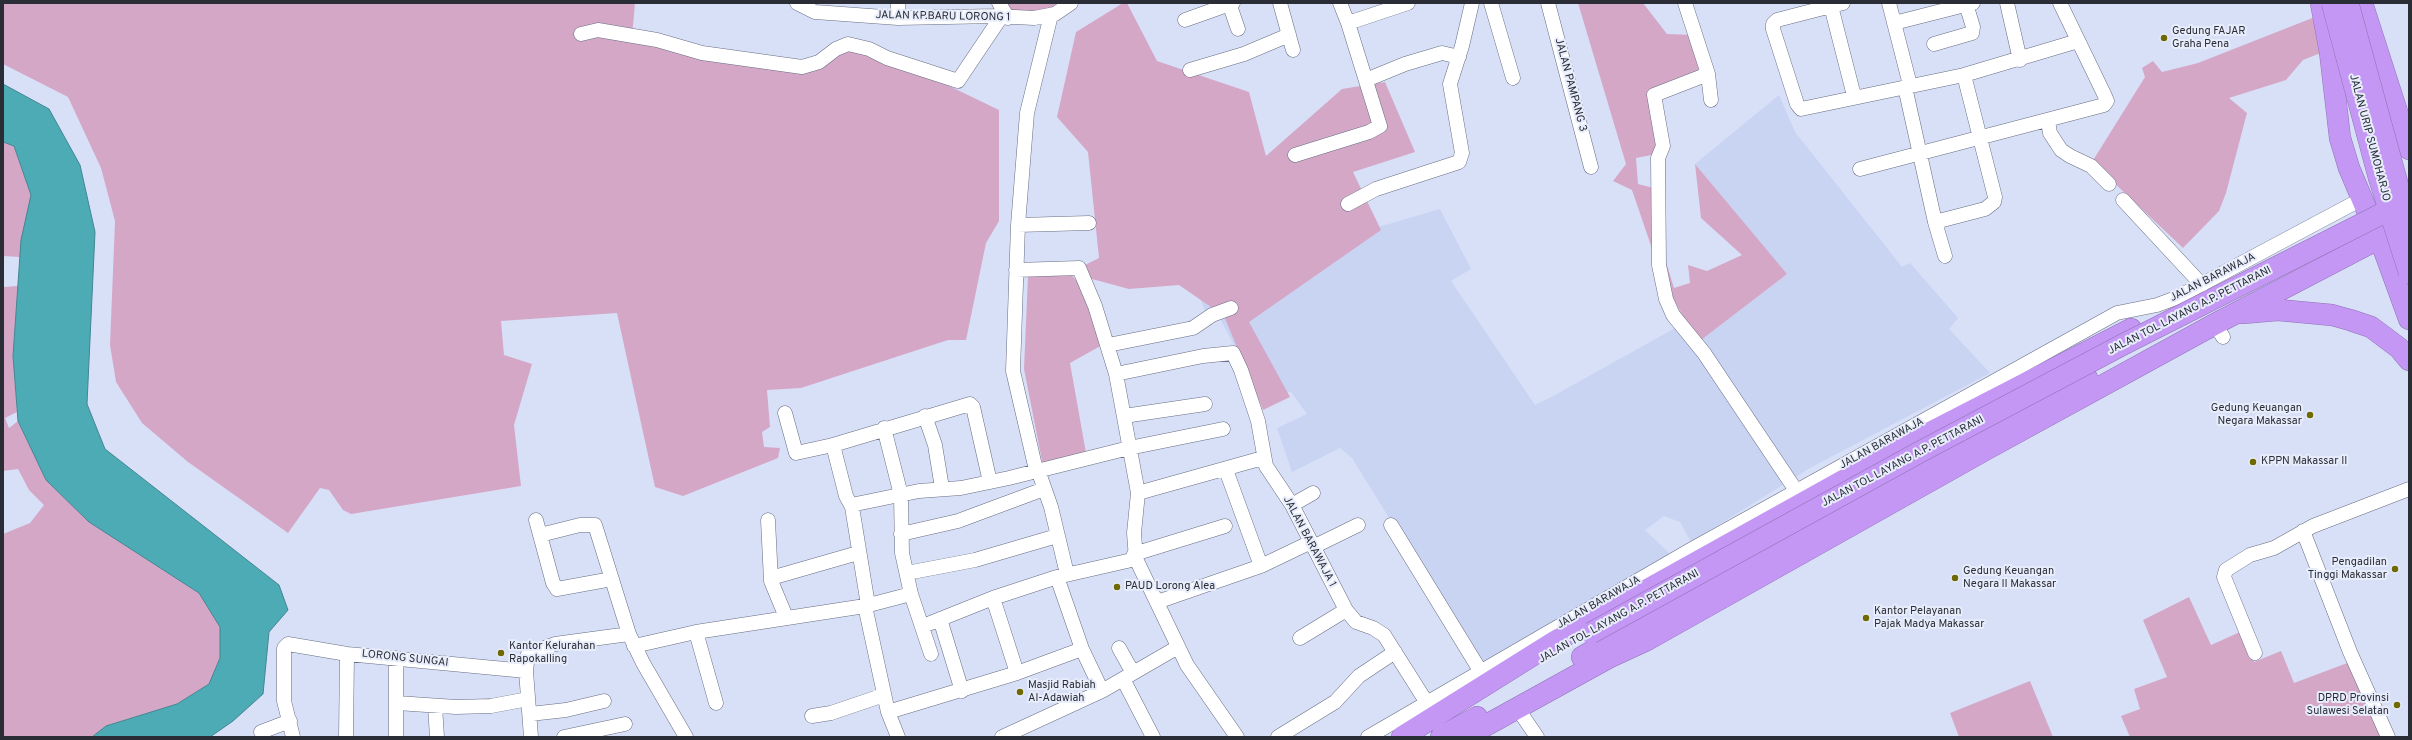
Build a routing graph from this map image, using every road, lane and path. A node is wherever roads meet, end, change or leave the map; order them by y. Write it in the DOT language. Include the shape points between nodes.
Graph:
graph roads {
  1 [pos="797,3"];
  2 [pos="898,3"];
  3 [pos="999,3"];
  4 [pos="1071,3"];
  5 [pos="1280,3"];
  6 [pos="1340,3"];
  7 [pos="1408,3"];
  8 [pos="1472,3"];
  9 [pos="1491,3"];
  10 [pos="1548,3"];
  11 [pos="1685,3"];
  12 [pos="1889,3"];
  13 [pos="2007,3"];
  14 [pos="2060,3"];
  15 [pos="2321,3"];
  16 [pos="2332,3"];
  17 [pos="2348,3"];
  18 [pos="2362,3"];
  19 [pos="1230,4"];
  20 [pos="1833,4"];
  21 [pos="1969,4"];
  22 [pos="1948,6"];
  23 [pos="1051,15"];
  24 [pos="898,18"];
  25 [pos="1009,18"];
  26 [pos="1185,20"];
  27 [pos="1348,23"];
  28 [pos="1894,23"];
  29 [pos="1238,29"];
  30 [pos="581,34"];
  31 [pos="1289,35"];
  32 [pos="2078,42"];
  33 [pos="1934,44"];
  34 [pos="1293,50"];
  35 [pos="1459,57"];
  36 [pos="2020,60"];
  37 [pos="1190,70"];
  38 [pos="1708,74"];
  39 [pos="1964,74"];
  40 [pos="1513,78"];
  41 [pos="1366,80"];
  42 [pos="1907,86"];
  43 [pos="1854,96"];
  44 [pos="1711,100"];
  45 [pos="2048,120"];
  46 [pos="2404,123"];
  47 [pos="1980,138"];
  48 [pos="2340,138"];
  49 [pos="2409,149"];
  50 [pos="1295,155"];
  51 [pos="1920,155"];
  52 [pos="1591,168"];
  53 [pos="1860,169"];
  54 [pos="2409,181"];
  55 [pos="2109,184"];
  56 [pos="2409,191"];
  57 [pos="2123,200"];
  58 [pos="2409,200"];
  59 [pos="1348,204"];
  60 [pos="2363,204"];
  61 [pos="2409,212"];
  62 [pos="1935,222"];
  63 [pos="1089,223"];
  64 [pos="1018,225"];
  65 [pos="2409,225"];
  66 [pos="2379,239"];
  67 [pos="1945,256"];
  68 [pos="2409,260"];
  69 [pos="1016,270"];
  70 [pos="2404,281"];
  71 [pos="2202,285"];
  72 [pos="1231,308"];
  73 [pos="2236,314"];
  74 [pos="2409,319"];
  75 [pos="1108,345"];
  76 [pos="2409,360"];
  77 [pos="1116,374"];
  78 [pos="1205,404"];
  79 [pos="785,413"];
  80 [pos="925,416"];
  81 [pos="1124,416"];
  82 [pos="884,428"];
  83 [pos="1223,429"];
  84 [pos="833,445"];
  85 [pos="1129,448"];
  86 [pos="1263,458"];
  87 [pos="1037,470"];
  88 [pos="1226,470"];
  89 [pos="990,482"];
  90 [pos="942,488"];
  91 [pos="2409,489"];
  92 [pos="1044,490"];
  93 [pos="1138,492"];
  94 [pos="1797,492"];
  95 [pos="1313,493"];
  96 [pos="901,495"];
  97 [pos="851,505"];
  98 [pos="1292,506"];
  99 [pos="536,520"];
  100 [pos="768,520"];
  101 [pos="1358,525"];
  102 [pos="1391,525"];
  103 [pos="1225,526"];
  104 [pos="2303,531"];
  105 [pos="901,534"];
  106 [pos="540,535"];
  107 [pos="1057,536"];
  108 [pos="1312,545"];
  109 [pos="858,553"];
  110 [pos="1135,557"];
  111 [pos="1261,566"];
  112 [pos="907,573"];
  113 [pos="1062,575"];
  114 [pos="771,578"];
  115 [pos="612,579"];
  116 [pos="911,594"];
  117 [pos="993,598"];
  118 [pos="1157,602"];
  119 [pos="866,605"];
  120 [pos="1346,610"];
  121 [pos="786,617"];
  122 [pos="940,619"];
  123 [pos="923,626"];
  124 [pos="696,632"];
  125 [pos="1300,638"];
  126 [pos="631,640"];
  127 [pos="1647,640"];
  128 [pos="1178,647"];
  129 [pos="1082,648"];
  130 [pos="1119,648"];
  131 [pos="1395,652"];
  132 [pos="2255,653"];
  133 [pos="347,654"];
  134 [pos="931,654"];
  135 [pos="396,658"];
  136 [pos="526,671"];
  137 [pos="1481,672"];
  138 [pos="1017,673"];
  139 [pos="1128,676"];
  140 [pos="962,691"];
  141 [pos="1102,691"];
  142 [pos="884,695"];
  143 [pos="528,699"];
  144 [pos="604,700"];
  145 [pos="397,703"];
  146 [pos="1428,703"];
  147 [pos="716,704"];
  148 [pos="435,706"];
  149 [pos="888,712"];
  150 [pos="530,714"];
  151 [pos="1522,715"];
  152 [pos="812,716"];
  153 [pos="290,721"];
  154 [pos="625,724"];
  155 [pos="261,732"];
  156 [pos="1006,736"];
  157 [pos="293,737"];
  158 [pos="346,737"];
  159 [pos="396,737"];
  160 [pos="437,737"];
  161 [pos="531,737"];
  162 [pos="564,737"];
  163 [pos="686,737"];
  164 [pos="898,737"];
  165 [pos="1153,737"];
  166 [pos="1237,737"];
  167 [pos="1278,737"];
  168 [pos="1368,737"];
  169 [pos="1402,737"];
  170 [pos="1405,737"];
  171 [pos="1441,737"];
  172 [pos="1465,737"];
  173 [pos="1485,737"];
  174 [pos="1537,737"];
  175 [pos="2388,737"];
  1 -- 24 [label="street, JALAN KP.BARU LORONG 1" via="815,12"];
  2 -- 24 [label="street"];
  3 -- 25 [label="street"];
  4 -- 23 [label="street"];
  5 -- 31 [label="street"];
  6 -- 27 [label="street"];
  7 -- 27 [label="street"];
  8 -- 35 [label="street"];
  9 -- 40 [label="street"];
  10 -- 52 [label="street, JALAN PAMPANG 3"];
  11 -- 38 [label="street"];
  12 -- 28 [label="street"];
  13 -- 36 [label="street"];
  14 -- 32 [label="street"];
  15 -- 48 [label="highway" via="2330,52"];
  16 -- 70 [label="highway, JALAN URIP SUMOHARJO, bridge"];
  17 -- 65 [label="highway, JALAN URIP SUMOHARJO, bridge"];
  18 -- 46 [label="highway"];
  19 -- 26 [label="street"];
  19 -- 29 [label="street"];
  20 -- 43 [label="street"];
  20 -- 43 [label="street" via="1777,20 1773,24 1773,29 1799,108"];
  21 -- 22 [label="street"];
  21 -- 33 [label="street" via="1972,33"];
  22 -- 28 [label="street"];
  23 -- 25 [label="street, JALAN KP.BARU LORONG 1"];
  23 -- 64 [label="street" via="1027,113"];
  24 -- 25 [label="street, JALAN KP.BARU LORONG 1"];
  25 -- 30 [label="street" via="958,81 848,44 836,49 819,62 802,67 702,53 657,40 598,30"];
  27 -- 41 [label="street"];
  28 -- 42 [label="street"];
  31 -- 34 [label="street"];
  31 -- 37 [label="street" via="1244,54"];
  32 -- 36 [label="street"];
  32 -- 45 [label="street" via="2106,103"];
  35 -- 41 [label="street" via="1442,53 1405,64"];
  35 -- 59 [label="street" via="1450,84 1462,153 1459,162 1376,189"];
  36 -- 39 [label="street"];
  38 -- 44 [label="street"];
  38 -- 94 [label="street" via="1658,92 1654,96 1663,146 1658,158 1659,265 1666,300 1673,315 1704,353"];
  39 -- 42 [label="street"];
  39 -- 47 [label="street"];
  41 -- 50 [label="street" via="1380,126 1369,132"];
  42 -- 43 [label="street"];
  42 -- 51 [label="street"];
  45 -- 47 [label="street"];
  45 -- 55 [label="street" via="2050,133 2061,150 2091,166"];
  46 -- 48 [label="highway" via="2391,145 2376,157 2358,155"];
  46 -- 49 [label="highway"];
  47 -- 51 [label="street"];
  47 -- 62 [label="street" via="1995,197 1994,202 1985,209"];
  48 -- 60 [label="highway"];
  51 -- 53 [label="street"];
  51 -- 62 [label="street"];
  54 -- 60 [label="highway, JALAN BARAWAJA"];
  56 -- 60 [label="highway"];
  57 -- 71 [label="street"];
  58 -- 170 [label="highway, JALAN TOL LAYANG A.P. PETTARANI, bridge" via="2126,343 1918,453"];
  60 -- 66 [label="highway"];
  60 -- 71 [label="street, JALAN BARAWAJA"];
  60 -- 169 [label="highway" via="2242,273 2030,380 1808,500 1554,642"];
  61 -- 171 [label="highway, JALAN TOL LAYANG A.P. PETTARANI, bridge" via="2370,229 1885,483"];
  62 -- 67 [label="street"];
  63 -- 64 [label="street"];
  64 -- 69 [label="street"];
  65 -- 66 [label="highway"];
  66 -- 70 [label="highway"];
  66 -- 73 [label="highway"];
  68 -- 70 [label="highway" via="2399,271"];
  69 -- 75 [label="street" via="1079,268"];
  69 -- 87 [label="street" via="1013,371"];
  70 -- 74 [label="highway"];
  71 -- 94 [label="street, JALAN BARAWAJA" via="2169,302 2116,313"];
  72 -- 75 [label="street" via="1212,315 1193,328"];
  73 -- 76 [label="highway" via="2278,310 2332,315 2371,328 2399,348"];
  73 -- 127 [label="highway" via="2219,330 1985,450"];
  75 -- 77 [label="street"];
  77 -- 81 [label="street"];
  77 -- 86 [label="street, JALAN BARAWAJA 1" via="1203,356 1233,353 1258,421"];
  78 -- 81 [label="street"];
  79 -- 84 [label="street" via="796,453"];
  80 -- 82 [label="street"];
  80 -- 89 [label="street" via="972,405"];
  80 -- 90 [label="street" via="935,445"];
  81 -- 85 [label="street"];
  82 -- 84 [label="street"];
  82 -- 96 [label="street"];
  83 -- 85 [label="street"];
  84 -- 97 [label="street" via="846,496"];
  85 -- 87 [label="street"];
  85 -- 93 [label="street"];
  86 -- 88 [label="street"];
  86 -- 98 [label="street, JALAN BARAWAJA 1" via="1272,477"];
  87 -- 89 [label="street"];
  87 -- 92 [label="street"];
  88 -- 93 [label="street"];
  88 -- 111 [label="street"];
  89 -- 90 [label="street" via="961,488"];
  90 -- 96 [label="street"];
  91 -- 104 [label="street"];
  92 -- 105 [label="street" via="958,520"];
  92 -- 107 [label="street"];
  93 -- 110 [label="street" via="1134,533"];
  94 -- 137 [label="street, JALAN BARAWAJA" via="1659,568"];
  95 -- 98 [label="street"];
  96 -- 97 [label="street"];
  96 -- 105 [label="street"];
  97 -- 109 [label="street"];
  98 -- 108 [label="street, JALAN BARAWAJA 1"];
  99 -- 106 [label="street"];
  100 -- 114 [label="street"];
  101 -- 108 [label="street"];
  102 -- 137 [label="street"];
  103 -- 110 [label="street"];
  104 -- 132 [label="street" via="2274,548 2250,555 2224,572"];
  104 -- 175 [label="street" via="2350,652"];
  105 -- 112 [label="street"];
  106 -- 115 [label="street" via="553,583 557,589"];
  106 -- 115 [label="street" via="595,524"];
  107 -- 112 [label="street" via="975,560"];
  107 -- 113 [label="street"];
  108 -- 111 [label="street"];
  108 -- 120 [label="street, JALAN BARAWAJA 1"];
  109 -- 114 [label="street"];
  109 -- 119 [label="street"];
  110 -- 113 [label="street"];
  110 -- 118 [label="street"];
  111 -- 118 [label="street"];
  112 -- 116 [label="street"];
  113 -- 117 [label="street"];
  113 -- 129 [label="street"];
  114 -- 121 [label="street"];
  115 -- 126 [label="street"];
  116 -- 119 [label="street"];
  116 -- 123 [label="street"];
  117 -- 122 [label="street"];
  117 -- 138 [label="street"];
  118 -- 128 [label="street"];
  119 -- 121 [label="street"];
  119 -- 142 [label="street"];
  120 -- 125 [label="street"];
  120 -- 131 [label="street, JALAN BARAWAJA 1" via="1356,622 1380,632"];
  121 -- 124 [label="street"];
  122 -- 123 [label="street"];
  122 -- 140 [label="street"];
  123 -- 134 [label="street"];
  124 -- 126 [label="street"];
  124 -- 147 [label="street"];
  126 -- 136 [label="street" via="555,644 528,654"];
  126 -- 163 [label="street"];
  127 -- 151 [label="street"];
  127 -- 172 [label="highway" via="1608,658"];
  128 -- 139 [label="street"];
  128 -- 166 [label="street"];
  129 -- 138 [label="street"];
  129 -- 141 [label="street"];
  130 -- 139 [label="street"];
  131 -- 146 [label="street, JALAN BARAWAJA 1"];
  131 -- 167 [label="street" via="1359,676 1335,702"];
  133 -- 135 [label="street, LORONG SUNGAI"];
  133 -- 153 [label="street, LORONG SUNGAI" via="286,646 284,701"];
  133 -- 158 [label="street"];
  135 -- 136 [label="street, LORONG SUNGAI"];
  135 -- 145 [label="street"];
  136 -- 143 [label="street"];
  137 -- 146 [label="street, JALAN BARAWAJA"];
  138 -- 140 [label="street"];
  139 -- 141 [label="street"];
  139 -- 165 [label="street"];
  140 -- 149 [label="street"];
  141 -- 156 [label="street"];
  142 -- 149 [label="street"];
  142 -- 152 [label="street" via="831,713"];
  143 -- 148 [label="street" via="491,706"];
  143 -- 150 [label="street"];
  144 -- 150 [label="street" via="566,710"];
  145 -- 148 [label="street"];
  145 -- 159 [label="street"];
  146 -- 168 [label="street, JALAN BARAWAJA"];
  148 -- 160 [label="street"];
  149 -- 164 [label="street"];
  150 -- 161 [label="street"];
  151 -- 173 [label="street"];
  151 -- 174 [label="street"];
  153 -- 155 [label="street"];
  153 -- 157 [label="street"];
  154 -- 162 [label="street"];
}
